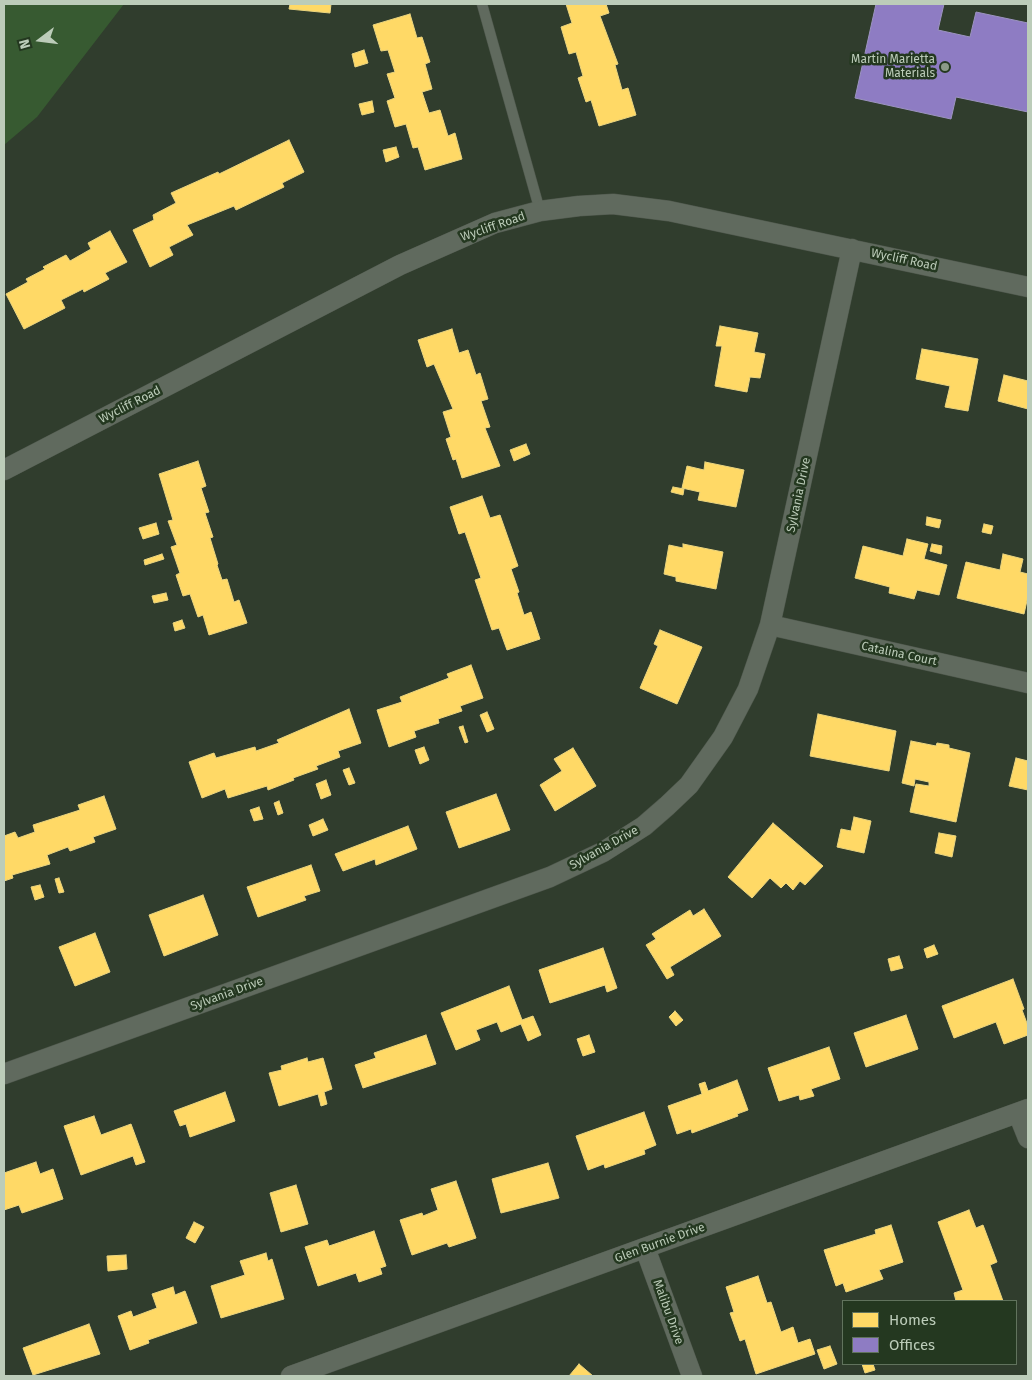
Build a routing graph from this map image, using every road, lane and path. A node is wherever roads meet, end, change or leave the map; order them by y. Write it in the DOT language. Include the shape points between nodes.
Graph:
graph roads {
  1 [pos="482,4"];
  2 [pos="540,212"];
  3 [pos="852,249"];
  4 [pos="1028,287"];
  5 [pos="4,470"];
  6 [pos="770,626"];
  7 [pos="1028,683"];
  8 [pos="4,1074"];
  9 [pos="1023,1111"];
  10 [pos="1028,1138"];
  11 [pos="645,1248"];
  12 [pos="291,1376"];
  13 [pos="692,1376"];
  1 -- 2 [label="lane"];
  2 -- 3 [label="street, Wycliff Road" via="613,204 669,210"];
  2 -- 5 [label="street, Wycliff Road" via="495,224 400,265"];
  3 -- 4 [label="street, Wycliff Road"];
  3 -- 6 [label="street, Sylvania Drive"];
  6 -- 7 [label="street, Catalina Court"];
  6 -- 8 [label="street, Sylvania Drive" via="748,689 728,729 689,785 644,826 603,852 550,877"];
  9 -- 10 [label="street"];
  9 -- 11 [label="street, Glen Burnie Drive"];
  11 -- 12 [label="street, Glen Burnie Drive"];
  11 -- 13 [label="street, Malibu Drive"];
}
